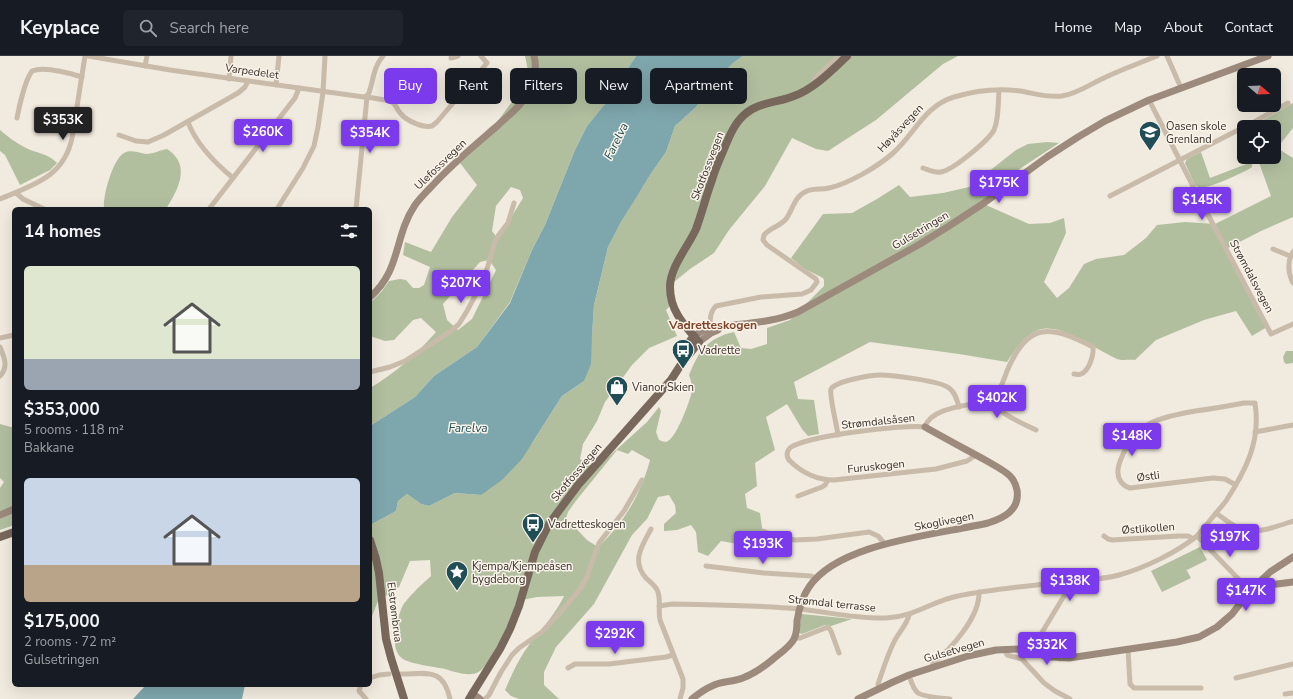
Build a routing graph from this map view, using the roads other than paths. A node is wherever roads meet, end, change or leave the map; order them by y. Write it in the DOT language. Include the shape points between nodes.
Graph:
graph roads {
  1 [pos="87,56"];
  2 [pos="147,56"];
  3 [pos="232,56"];
  4 [pos="279,56"];
  5 [pos="325,56"];
  6 [pos="383,56"];
  7 [pos="458,56"];
  8 [pos="481,56"];
  9 [pos="534,56"];
  10 [pos="839,56"];
  11 [pos="847,56"];
  12 [pos="1157,56"];
  13 [pos="1167,56"];
  14 [pos="1268,56"];
  15 [pos="451,58"];
  16 [pos="145,66"];
  17 [pos="82,77"];
  18 [pos="229,78"];
  19 [pos="248,81"];
  20 [pos="276,85"];
  21 [pos="812,86"];
  22 [pos="299,88"];
  23 [pos="1181,88"];
  24 [pos="999,91"];
  25 [pos="323,92"];
  26 [pos="367,97"];
  27 [pos="1149,100"];
  28 [pos="1288,103"];
  29 [pos="17,118"];
  30 [pos="1257,120"];
  31 [pos="188,122"];
  32 [pos="1237,131"];
  33 [pos="119,135"];
  34 [pos="1180,160"];
  35 [pos="923,168"];
  36 [pos="233,178"];
  37 [pos="16,193"];
  38 [pos="1110,196"];
  39 [pos="0,199"];
  40 [pos="514,203"];
  41 [pos="40,207"];
  42 [pos="211,207"];
  43 [pos="278,207"];
  44 [pos="356,207"];
  45 [pos="1273,248"];
  46 [pos="1292,254"];
  47 [pos="1293,283"];
  48 [pos="372,295"];
  49 [pos="1293,324"];
  50 [pos="711,331"];
  51 [pos="12,335"];
  52 [pos="0,338"];
  53 [pos="696,339"];
  54 [pos="0,347"];
  55 [pos="372,372"];
  56 [pos="1074,374"];
  57 [pos="0,376"];
  58 [pos="990,400"];
  59 [pos="1254,403"];
  60 [pos="959,407"];
  61 [pos="1293,425"];
  62 [pos="925,428"];
  63 [pos="1036,430"];
  64 [pos="1255,432"];
  65 [pos="838,434"];
  66 [pos="787,453"];
  67 [pos="976,455"];
  68 [pos="642,480"];
  69 [pos="828,480"];
  70 [pos="1236,485"];
  71 [pos="798,496"];
  72 [pos="12,510"];
  73 [pos="1216,513"];
  74 [pos="0,515"];
  75 [pos="1293,522"];
  76 [pos="651,529"];
  77 [pos="763,531"];
  78 [pos="12,533"];
  79 [pos="1104,536"];
  80 [pos="0,537"];
  81 [pos="1195,538"];
  82 [pos="885,544"];
  83 [pos="372,546"];
  84 [pos="1293,557"];
  85 [pos="706,566"];
  86 [pos="816,578"];
  87 [pos="1070,581"];
  88 [pos="1293,582"];
  89 [pos="1257,585"];
  90 [pos="1250,591"];
  91 [pos="979,592"];
  92 [pos="659,606"];
  93 [pos="799,609"];
  94 [pos="909,615"];
  95 [pos="795,638"];
  96 [pos="1004,648"];
  97 [pos="1128,649"];
  98 [pos="839,653"];
  99 [pos="673,655"];
  100 [pos="1060,659"];
  101 [pos="1293,664"];
  102 [pos="568,668"];
  103 [pos="932,668"];
  104 [pos="389,674"];
  105 [pos="401,674"];
  106 [pos="909,675"];
  107 [pos="372,677"];
  108 [pos="1236,678"];
  109 [pos="401,686"];
  110 [pos="360,687"];
  111 [pos="879,688"];
  112 [pos="1201,688"];
  113 [pos="1293,693"];
  114 [pos="1285,694"];
  115 [pos="470,696"];
  116 [pos="366,699"];
  117 [pos="404,699"];
  118 [pos="409,699"];
  119 [pos="450,699"];
  120 [pos="465,699"];
  121 [pos="480,699"];
  122 [pos="485,699"];
  123 [pos="680,699"];
  124 [pos="692,699"];
  125 [pos="858,699"];
  126 [pos="950,699"];
  127 [pos="1070,699"];
  1 -- 16 [label="street, Varpedelet"];
  1 -- 17 [label="street"];
  2 -- 16 [label="street"];
  3 -- 18 [label="street"];
  4 -- 20 [label="street"];
  5 -- 25 [label="street"];
  6 -- 26 [label="street" via="376,66"];
  7 -- 15 [label="street"];
  8 -- 26 [label="street, Varpedelet" via="487,63 432,126 424,126 406,118 391,101"];
  9 -- 48 [label="street, Ulefossvegen" via="534,79 524,99 452,165 418,201 411,211 390,274"];
  10 -- 21 [label="street" via="814,78"];
  11 -- 21 [label="main road, Skotfossvegen"];
  12 -- 24 [label="street, Høyåsvegen" via="1064,95"];
  13 -- 23 [label="street"];
  14 -- 23 [label="street, Gulsetringen"];
  16 -- 18 [label="street, Varpedelet"];
  17 -- 29 [label="street" via="53,70 32,71"];
  17 -- 37 [label="street" via="70,148 65,160 51,175"];
  18 -- 19 [label="street, Varpedelet"];
  19 -- 20 [label="street, Varpedelet"];
  19 -- 31 [label="street" via="238,93"];
  20 -- 22 [label="street, Varpedelet"];
  21 -- 53 [label="main road, Skotfossvegen" via="794,97 757,106 747,112 738,121 726,143 695,230 670,283 676,313"];
  22 -- 25 [label="street, Varpedelet"];
  22 -- 36 [label="street" via="295,98"];
  23 -- 27 [label="street, Gulsetringen"];
  24 -- 35 [label="street" via="995,126 988,139 947,171 938,173"];
  24 -- 50 [label="street, Høyåsvegen" via="972,92 945,101 924,116 897,149 877,165 834,187 801,194 786,218 766,232 763,240 814,277 817,280 816,284 802,294 761,297 718,305 711,313"];
  25 -- 26 [label="street, Varpedelet"];
  25 -- 43 [label="street" via="312,150"];
  26 -- 44 [label="street"];
  27 -- 34 [label="street, Strømdalsvegen"];
  27 -- 50 [label="street, Gulsetringen" via="1078,136 956,222 807,307 779,319"];
  28 -- 30 [label="street"];
  31 -- 33 [label="street" via="148,142"];
  31 -- 36 [label="street" via="195,138"];
  32 -- 34 [label="street"];
  34 -- 38 [label="street"];
  34 -- 49 [label="street, Strømdalsvegen" via="1271,334"];
  36 -- 42 [label="street"];
  37 -- 39 [label="street"];
  37 -- 41 [label="street"];
  40 -- 55 [label="street" via="508,222 495,242 484,279 459,324 405,361"];
  45 -- 46 [label="street"];
  46 -- 47 [label="street" via="1289,269"];
  50 -- 53 [label="street"];
  51 -- 52 [label="street"];
  53 -- 115 [label="main road, Skotfossvegen" via="671,380 574,490 550,524 535,552 510,629"];
  54 -- 57 [label="street" via="6,363"];
  56 -- 58 [label="street" via="1081,374 1086,370 1093,347 1063,333 1038,333 1019,348 1001,388"];
  58 -- 60 [label="street, Strømdalsåsen"];
  58 -- 63 [label="street" via="1002,412"];
  59 -- 64 [label="street, Strømdal terrasse"];
  59 -- 70 [label="street, Østli" via="1167,416 1153,421 1130,441 1120,461 1118,472 1119,480 1130,488 1213,478 1226,479"];
  60 -- 62 [label="street, Strømdalsåsen" via="932,416"];
  60 -- 65 [label="street" via="950,389 940,384 885,375 863,377 840,383 831,391"];
  61 -- 64 [label="street"];
  62 -- 65 [label="street, Strømdalsåsen" via="906,427"];
  62 -- 67 [label="street, Skoglivegen"];
  64 -- 70 [label="street, Strømdal terrasse" via="1252,451"];
  65 -- 66 [label="street, Strømdalsåsen" via="797,444"];
  66 -- 69 [label="street, Furuskogen" via="789,460 797,467 818,478"];
  67 -- 69 [label="street, Furuskogen" via="967,461 936,469"];
  67 -- 82 [label="street, Skoglivegen" via="1004,471 1014,480 1018,497 1015,507 1010,512 988,523"];
  68 -- 122 [label="street" via="624,511 599,544 580,589 542,632 512,655"];
  69 -- 71 [label="street" via="822,487"];
  70 -- 73 [label="street, Strømdal terrasse"];
  72 -- 74 [label="street"];
  73 -- 75 [label="street" via="1246,530 1265,529"];
  73 -- 81 [label="street, Strømdal terrasse"];
  76 -- 92 [label="street" via="640,550 639,564 641,571 658,592"];
  77 -- 82 [label="street" via="783,538 801,540 869,532 878,536"];
  78 -- 80 [label="main road"];
  79 -- 81 [label="street, Østlikollen" via="1112,540 1183,536"];
  81 -- 87 [label="street, Strømdal terrasse" via="1134,570 1112,577"];
  81 -- 90 [label="street"];
  82 -- 86 [label="street, Skoglivegen" via="840,561"];
  83 -- 109 [label="main road, Elstrømbrua" via="380,585 386,639"];
  84 -- 89 [label="street, Gulsetvegen" via="1274,569"];
  85 -- 86 [label="street"];
  86 -- 93 [label="street, Skoglivegen" via="806,590"];
  87 -- 91 [label="street, Strømdal terrasse"];
  87 -- 100 [label="street" via="1067,591 1036,644 1038,647 1061,650"];
  88 -- 89 [label="street"];
  89 -- 90 [label="street, Gulsetvegen"];
  90 -- 97 [label="street, Gulsetvegen" via="1232,614 1217,627 1199,637"];
  91 -- 94 [label="street, Strømdal terrasse" via="949,598"];
  91 -- 103 [label="street" via="968,625 945,653 933,662"];
  92 -- 93 [label="street, Strømdal terrasse" via="672,604"];
  92 -- 99 [label="street" via="660,620"];
  93 -- 94 [label="street, Strømdal terrasse" via="867,618"];
  93 -- 95 [label="street, Skoglivegen"];
  94 -- 111 [label="street" via="889,652 878,684"];
  95 -- 98 [label="street" via="828,627"];
  95 -- 124 [label="street" via="754,673 711,686"];
  96 -- 100 [label="street, Gulsetvegen" via="1020,649"];
  96 -- 103 [label="street, Gulsetvegen"];
  96 -- 127 [label="street" via="1007,655 1022,659 1044,683"];
  97 -- 100 [label="street, Gulsetvegen"];
  97 -- 112 [label="street" via="1131,687"];
  99 -- 102 [label="street" via="609,664 575,664"];
  99 -- 123 [label="street" via="683,683"];
  101 -- 108 [label="street"];
  103 -- 106 [label="street, Gulsetvegen"];
  104 -- 107 [label="street"];
  105 -- 119 [label="street" via="437,675 444,682"];
  106 -- 111 [label="street, Gulsetvegen"];
  106 -- 126 [label="street" via="918,692"];
  109 -- 117 [label="main road, Elstrømbrua"];
  109 -- 118 [label="main road, Elstrømbrua"];
  110 -- 116 [label="street" via="359,691"];
  111 -- 125 [label="street, Gulsetvegen"];
  113 -- 114 [label="street"];
  115 -- 120 [label="main road, Skotfossvegen"];
  115 -- 121 [label="street"];
}
